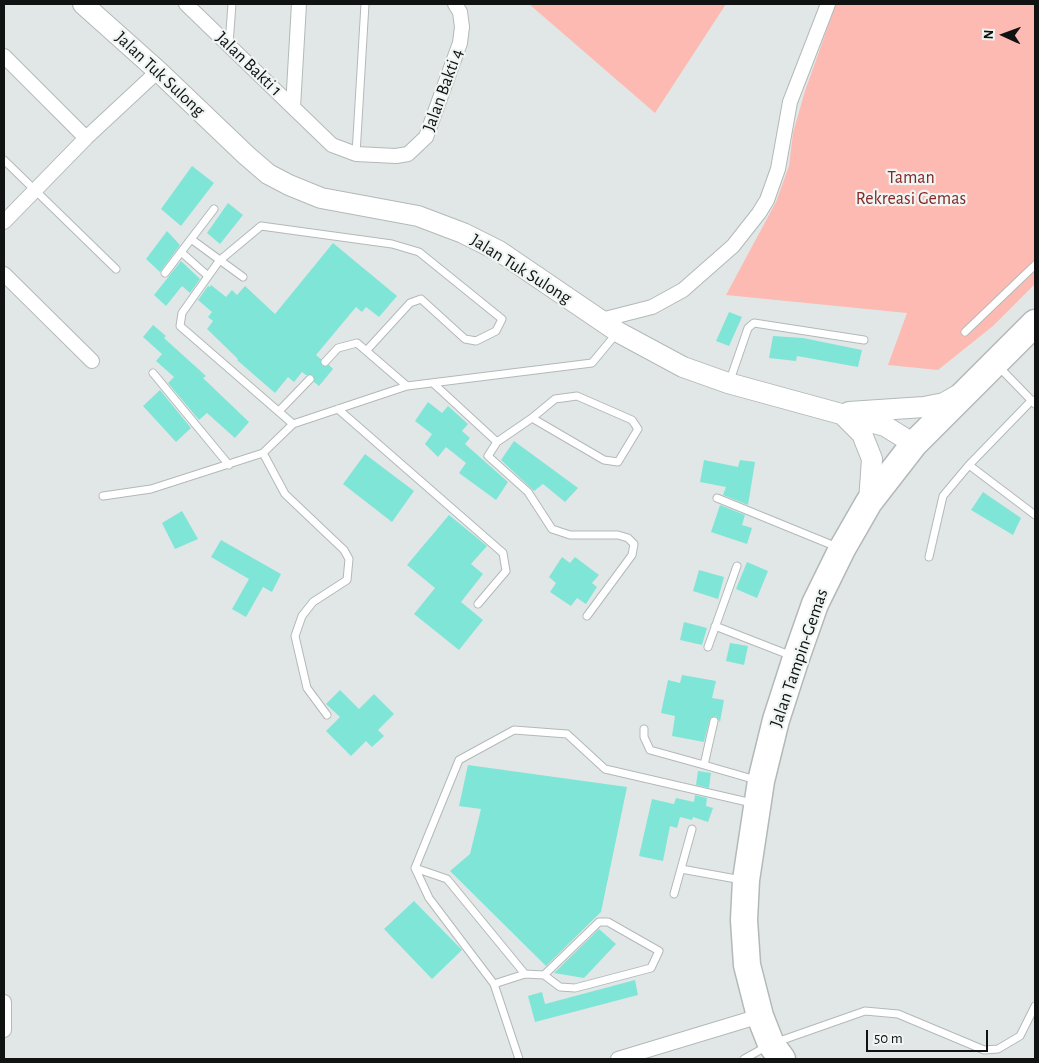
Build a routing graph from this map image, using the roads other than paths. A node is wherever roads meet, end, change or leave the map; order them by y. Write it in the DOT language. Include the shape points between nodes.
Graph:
graph roads {
  1 [pos="83,4"];
  2 [pos="186,4"];
  3 [pos="232,4"];
  4 [pos="298,4"];
  5 [pos="365,4"];
  6 [pos="454,4"];
  7 [pos="828,4"];
  8 [pos="228,44"];
  9 [pos="4,56"];
  10 [pos="158,71"];
  11 [pos="293,107"];
  12 [pos="311,125"];
  13 [pos="86,138"];
  14 [pos="356,154"];
  15 [pos="4,160"];
  16 [pos="34,191"];
  17 [pos="214,209"];
  18 [pos="4,222"];
  19 [pos="191,239"];
  20 [pos="181,252"];
  21 [pos="219,261"];
  22 [pos="1035,265"];
  23 [pos="116,269"];
  24 [pos="165,273"];
  25 [pos="4,274"];
  26 [pos="208,276"];
  27 [pos="243,277"];
  28 [pos="601,320"];
  29 [pos="1035,323"];
  30 [pos="618,332"];
  31 [pos="965,332"];
  32 [pos="864,340"];
  33 [pos="367,350"];
  34 [pos="92,361"];
  35 [pos="325,362"];
  36 [pos="995,363"];
  37 [pos="153,373"];
  38 [pos="310,379"];
  39 [pos="434,382"];
  40 [pos="728,383"];
  41 [pos="407,386"];
  42 [pos="966,392"];
  43 [pos="1034,402"];
  44 [pos="338,409"];
  45 [pos="280,410"];
  46 [pos="840,413"];
  47 [pos="532,418"];
  48 [pos="293,424"];
  49 [pos="497,442"];
  50 [pos="914,444"];
  51 [pos="263,453"];
  52 [pos="229,465"];
  53 [pos="969,465"];
  54 [pos="102,496"];
  55 [pos="717,498"];
  56 [pos="869,502"];
  57 [pos="1035,515"];
  58 [pos="842,549"];
  59 [pos="928,557"];
  60 [pos="737,566"];
  61 [pos="478,604"];
  62 [pos="587,616"];
  63 [pos="715,626"];
  64 [pos="708,647"];
  65 [pos="796,658"];
  66 [pos="327,715"];
  67 [pos="714,721"];
  68 [pos="644,728"];
  69 [pos="704,765"];
  70 [pos="759,793"];
  71 [pos="692,829"];
  72 [pos="415,868"];
  73 [pos="681,869"];
  74 [pos="746,880"];
  75 [pos="674,894"];
  76 [pos="525,974"];
  77 [pos="544,975"];
  78 [pos="494,984"];
  79 [pos="4,1002"];
  80 [pos="1035,1006"];
  81 [pos="760,1016"];
  82 [pos="4,1030"];
  83 [pos="776,1052"];
  84 [pos="519,1059"];
  85 [pos="618,1059"];
  86 [pos="744,1059"];
  1 -- 10 [label="street, Jalan Tuk Sulong"];
  2 -- 8 [label="street, Jalan Bakti 1"];
  3 -- 8 [label="lane"];
  4 -- 11 [label="street"];
  5 -- 14 [label="lane"];
  6 -- 14 [label="street, Jalan Bakti 4" via="460,12 460,43 426,137 408,154"];
  7 -- 28 [label="street" via="790,102 778,169 759,213 733,246 683,290 652,307"];
  8 -- 11 [label="street, Jalan Bakti 1"];
  9 -- 13 [label="street"];
  10 -- 13 [label="street"];
  10 -- 28 [label="street, Jalan Tuk Sulong" via="268,174 321,198 418,216 462,233 499,251"];
  11 -- 12 [label="street, Jalan Bakti 1"];
  12 -- 14 [label="street, Jalan Bakti 4" via="332,145"];
  13 -- 16 [label="street"];
  15 -- 16 [label="lane"];
  16 -- 18 [label="street"];
  16 -- 23 [label="lane"];
  17 -- 19 [label="lane"];
  19 -- 20 [label="lane"];
  19 -- 21 [label="lane"];
  20 -- 24 [label="lane"];
  20 -- 26 [label="lane"];
  21 -- 26 [label="lane"];
  21 -- 27 [label="lane"];
  21 -- 33 [label="lane" via="262,226 392,244 419,252 502,319 496,331 476,341 465,339 422,299 410,303"];
  22 -- 31 [label="lane"];
  25 -- 34 [label="street"];
  26 -- 45 [label="lane" via="182,313 180,326"];
  28 -- 30 [label="street, Jalan Tuk Sulong"];
  29 -- 36 [label="highway, Jalan Tampin-Gemas"];
  30 -- 39 [label="lane" via="592,363"];
  30 -- 40 [label="street, Jalan Tuk Sulong" via="683,367"];
  32 -- 40 [label="lane" via="754,322 748,328"];
  33 -- 35 [label="lane" via="357,343 338,348"];
  33 -- 41 [label="lane"];
  36 -- 42 [label="highway, Jalan Tampin-Gemas"];
  36 -- 43 [label="lane"];
  37 -- 52 [label="lane"];
  38 -- 45 [label="lane"];
  39 -- 41 [label="lane"];
  39 -- 49 [label="lane"];
  40 -- 46 [label="street, Jalan Tuk Sulong"];
  41 -- 44 [label="lane"];
  42 -- 46 [label="street" via="934,405"];
  42 -- 50 [label="highway, Jalan Tampin-Gemas"];
  43 -- 53 [label="lane"];
  44 -- 48 [label="lane"];
  44 -- 61 [label="lane" via="503,552 506,571"];
  45 -- 48 [label="lane"];
  46 -- 50 [label="street, Jalan Tuk Sulong" via="885,426"];
  46 -- 56 [label="street" via="862,434 872,459"];
  47 -- 47 [label="lane" via="555,399 576,396 632,420 638,429 618,462 604,460"];
  47 -- 49 [label="lane"];
  48 -- 51 [label="lane"];
  49 -- 62 [label="lane" via="488,456 528,492 552,529 570,535 618,535 634,544 632,555"];
  50 -- 56 [label="highway, Jalan Tampin-Gemas"];
  51 -- 52 [label="lane"];
  51 -- 66 [label="lane" via="285,494 344,550 349,559 346,580 313,602 302,616 296,636 307,688"];
  52 -- 54 [label="lane" via="150,490"];
  53 -- 57 [label="lane"];
  53 -- 59 [label="lane" via="943,496"];
  55 -- 58 [label="lane"];
  56 -- 58 [label="highway, Jalan Tampin-Gemas"];
  58 -- 65 [label="highway, Jalan Tampin-Gemas" via="815,604"];
  60 -- 63 [label="lane"];
  63 -- 64 [label="lane"];
  63 -- 65 [label="lane"];
  65 -- 70 [label="highway, Jalan Tampin-Gemas" via="776,720"];
  67 -- 69 [label="lane"];
  68 -- 69 [label="lane" via="650,750"];
  69 -- 70 [label="lane"];
  70 -- 72 [label="lane" via="605,769 567,734 514,730 459,760"];
  70 -- 74 [label="highway, Jalan Tampin-Gemas"];
  71 -- 73 [label="lane"];
  72 -- 76 [label="lane" via="447,879"];
  72 -- 78 [label="lane" via="429,898"];
  73 -- 74 [label="lane"];
  73 -- 75 [label="lane"];
  74 -- 81 [label="highway, Jalan Tampin-Gemas" via="747,965"];
  76 -- 77 [label="lane"];
  76 -- 78 [label="lane"];
  77 -- 77 [label="lane" via="599,922 608,922 660,951 651,968 575,988 560,987"];
  78 -- 84 [label="lane"];
  79 -- 82 [label="street"];
  80 -- 83 [label="lane" via="1020,1036 998,1049 984,1050 898,1014 865,1011"];
  81 -- 83 [label="highway, Jalan Tampin-Gemas"];
  81 -- 85 [label="street"];
  83 -- 86 [label="lane"];
}
